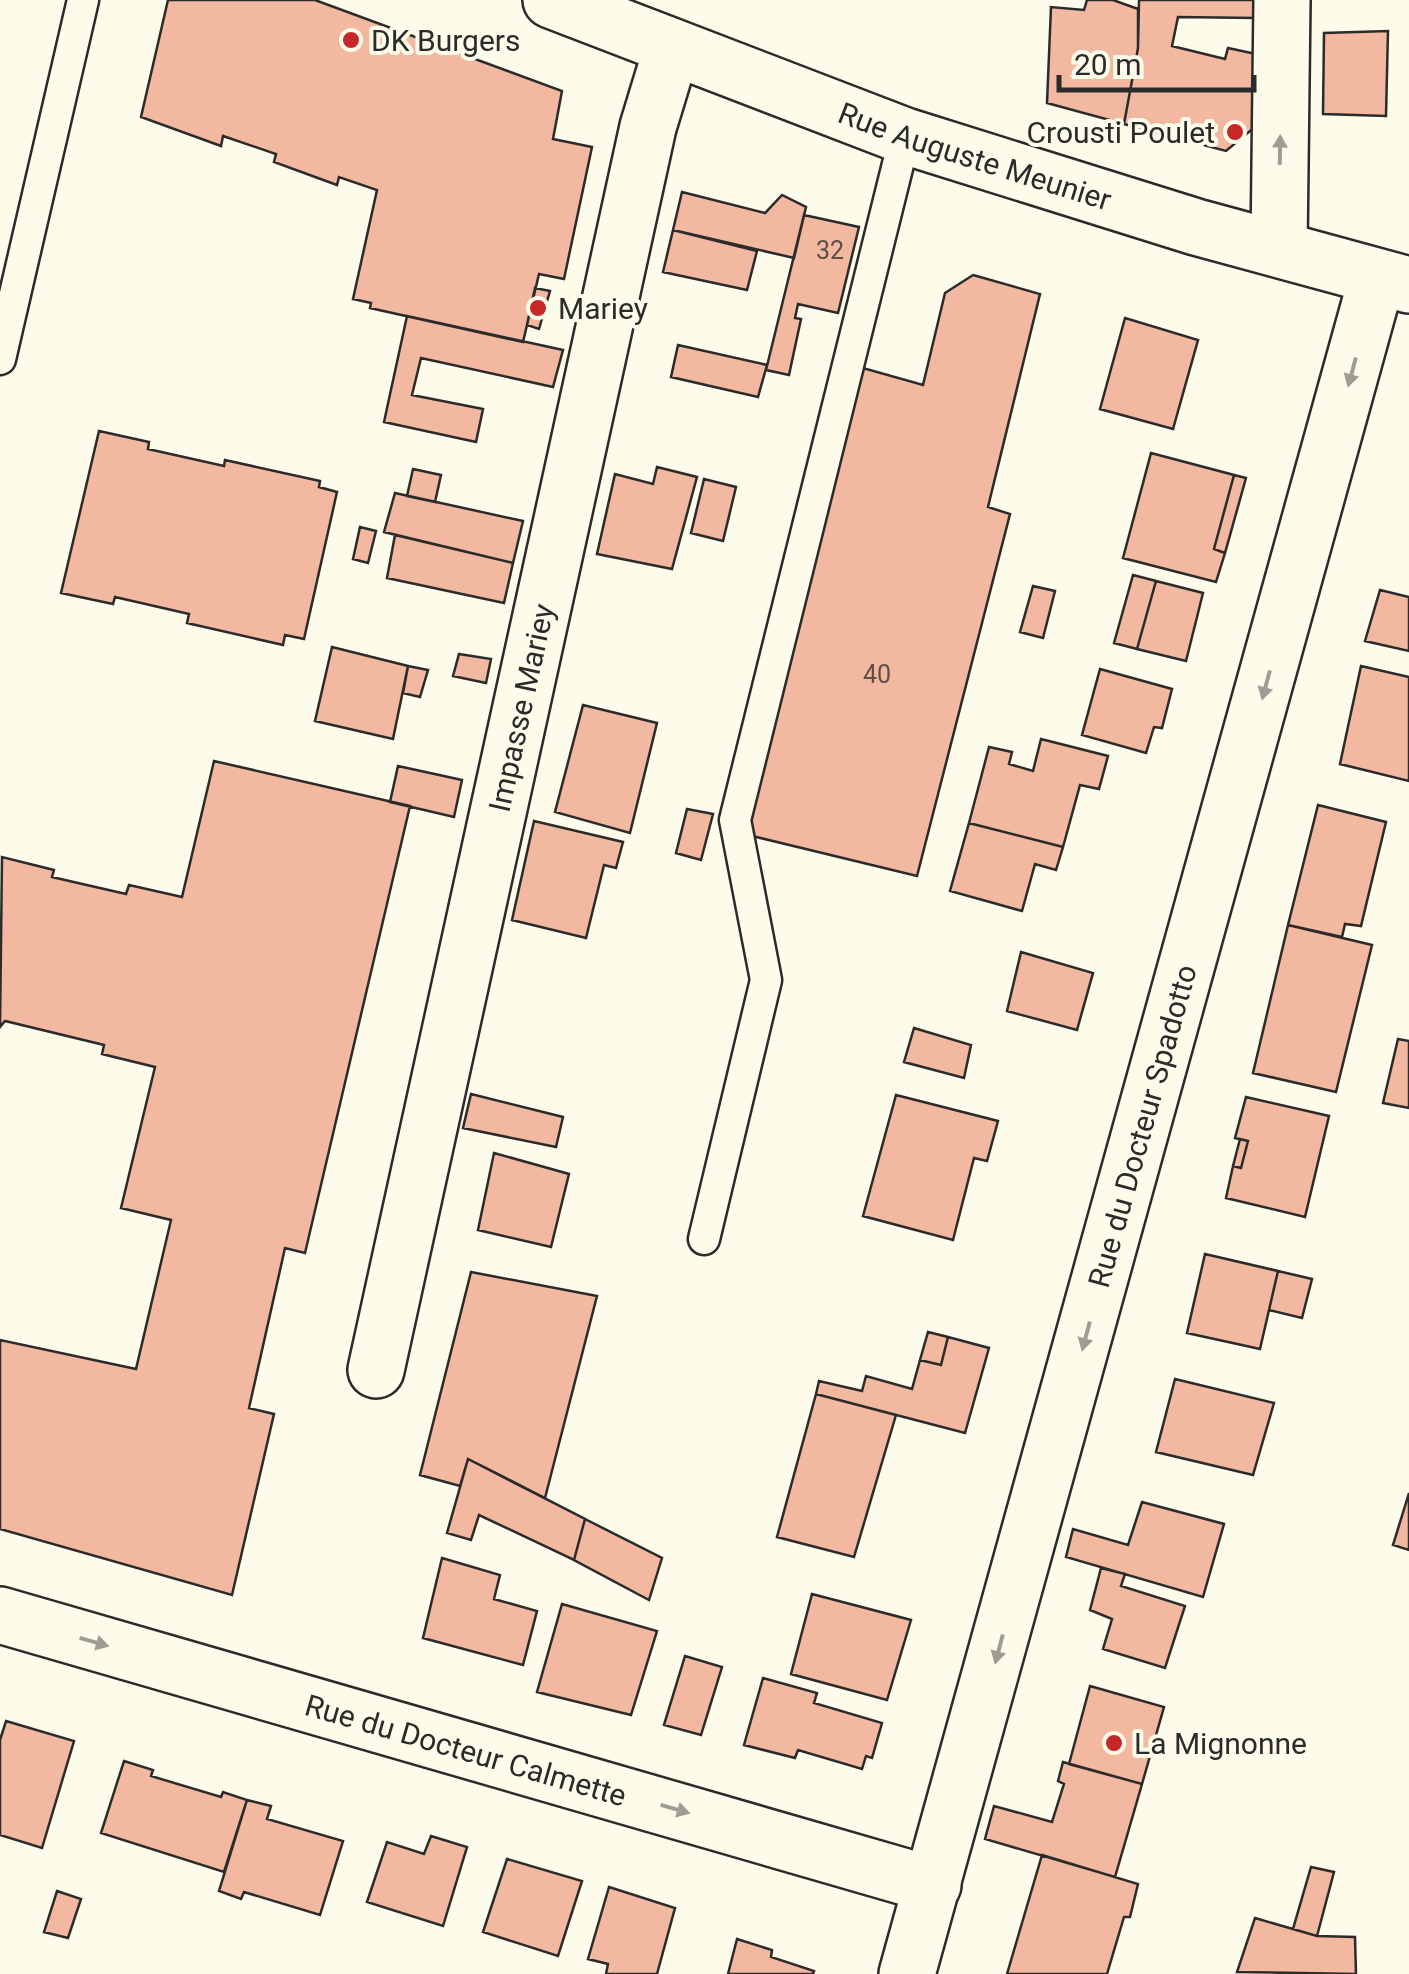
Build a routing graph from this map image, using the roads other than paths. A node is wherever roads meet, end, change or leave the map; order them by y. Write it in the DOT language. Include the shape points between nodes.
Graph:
graph roads {
  1 [pos="83,0"];
  2 [pos="551,0"];
  3 [pos="1282,0"];
  4 [pos="672,48"];
  5 [pos="905,136"];
  6 [pos="1279,248"];
  7 [pos="1393,282"];
  8 [pos="0,359"];
  9 [pos="704,1239"];
  10 [pos="376,1370"];
  11 [pos="0,1615"];
  12 [pos="932,1885"];
  13 [pos="907,1974"];
  1 -- 8 [label="lane"];
  2 -- 4 [label="street, Rue Auguste Meunier"];
  6 -- 3 [label="street, one-way"];
  4 -- 5 [label="street, Rue Auguste Meunier"];
  4 -- 10 [label="street, Impasse Mariey" via="648,128"];
  5 -- 6 [label="street, Rue Auguste Meunier"];
  5 -- 9 [label="lane" via="735,820 766,980"];
  6 -- 7 [label="street, Rue Auguste Meunier"];
  7 -- 12 [label="street, Rue du Docteur Spadotto, one-way"];
  11 -- 12 [label="street, Rue du Docteur Calmette, one-way"];
  12 -- 13 [label="street, Rue du Docteur Spadotto"];
}
